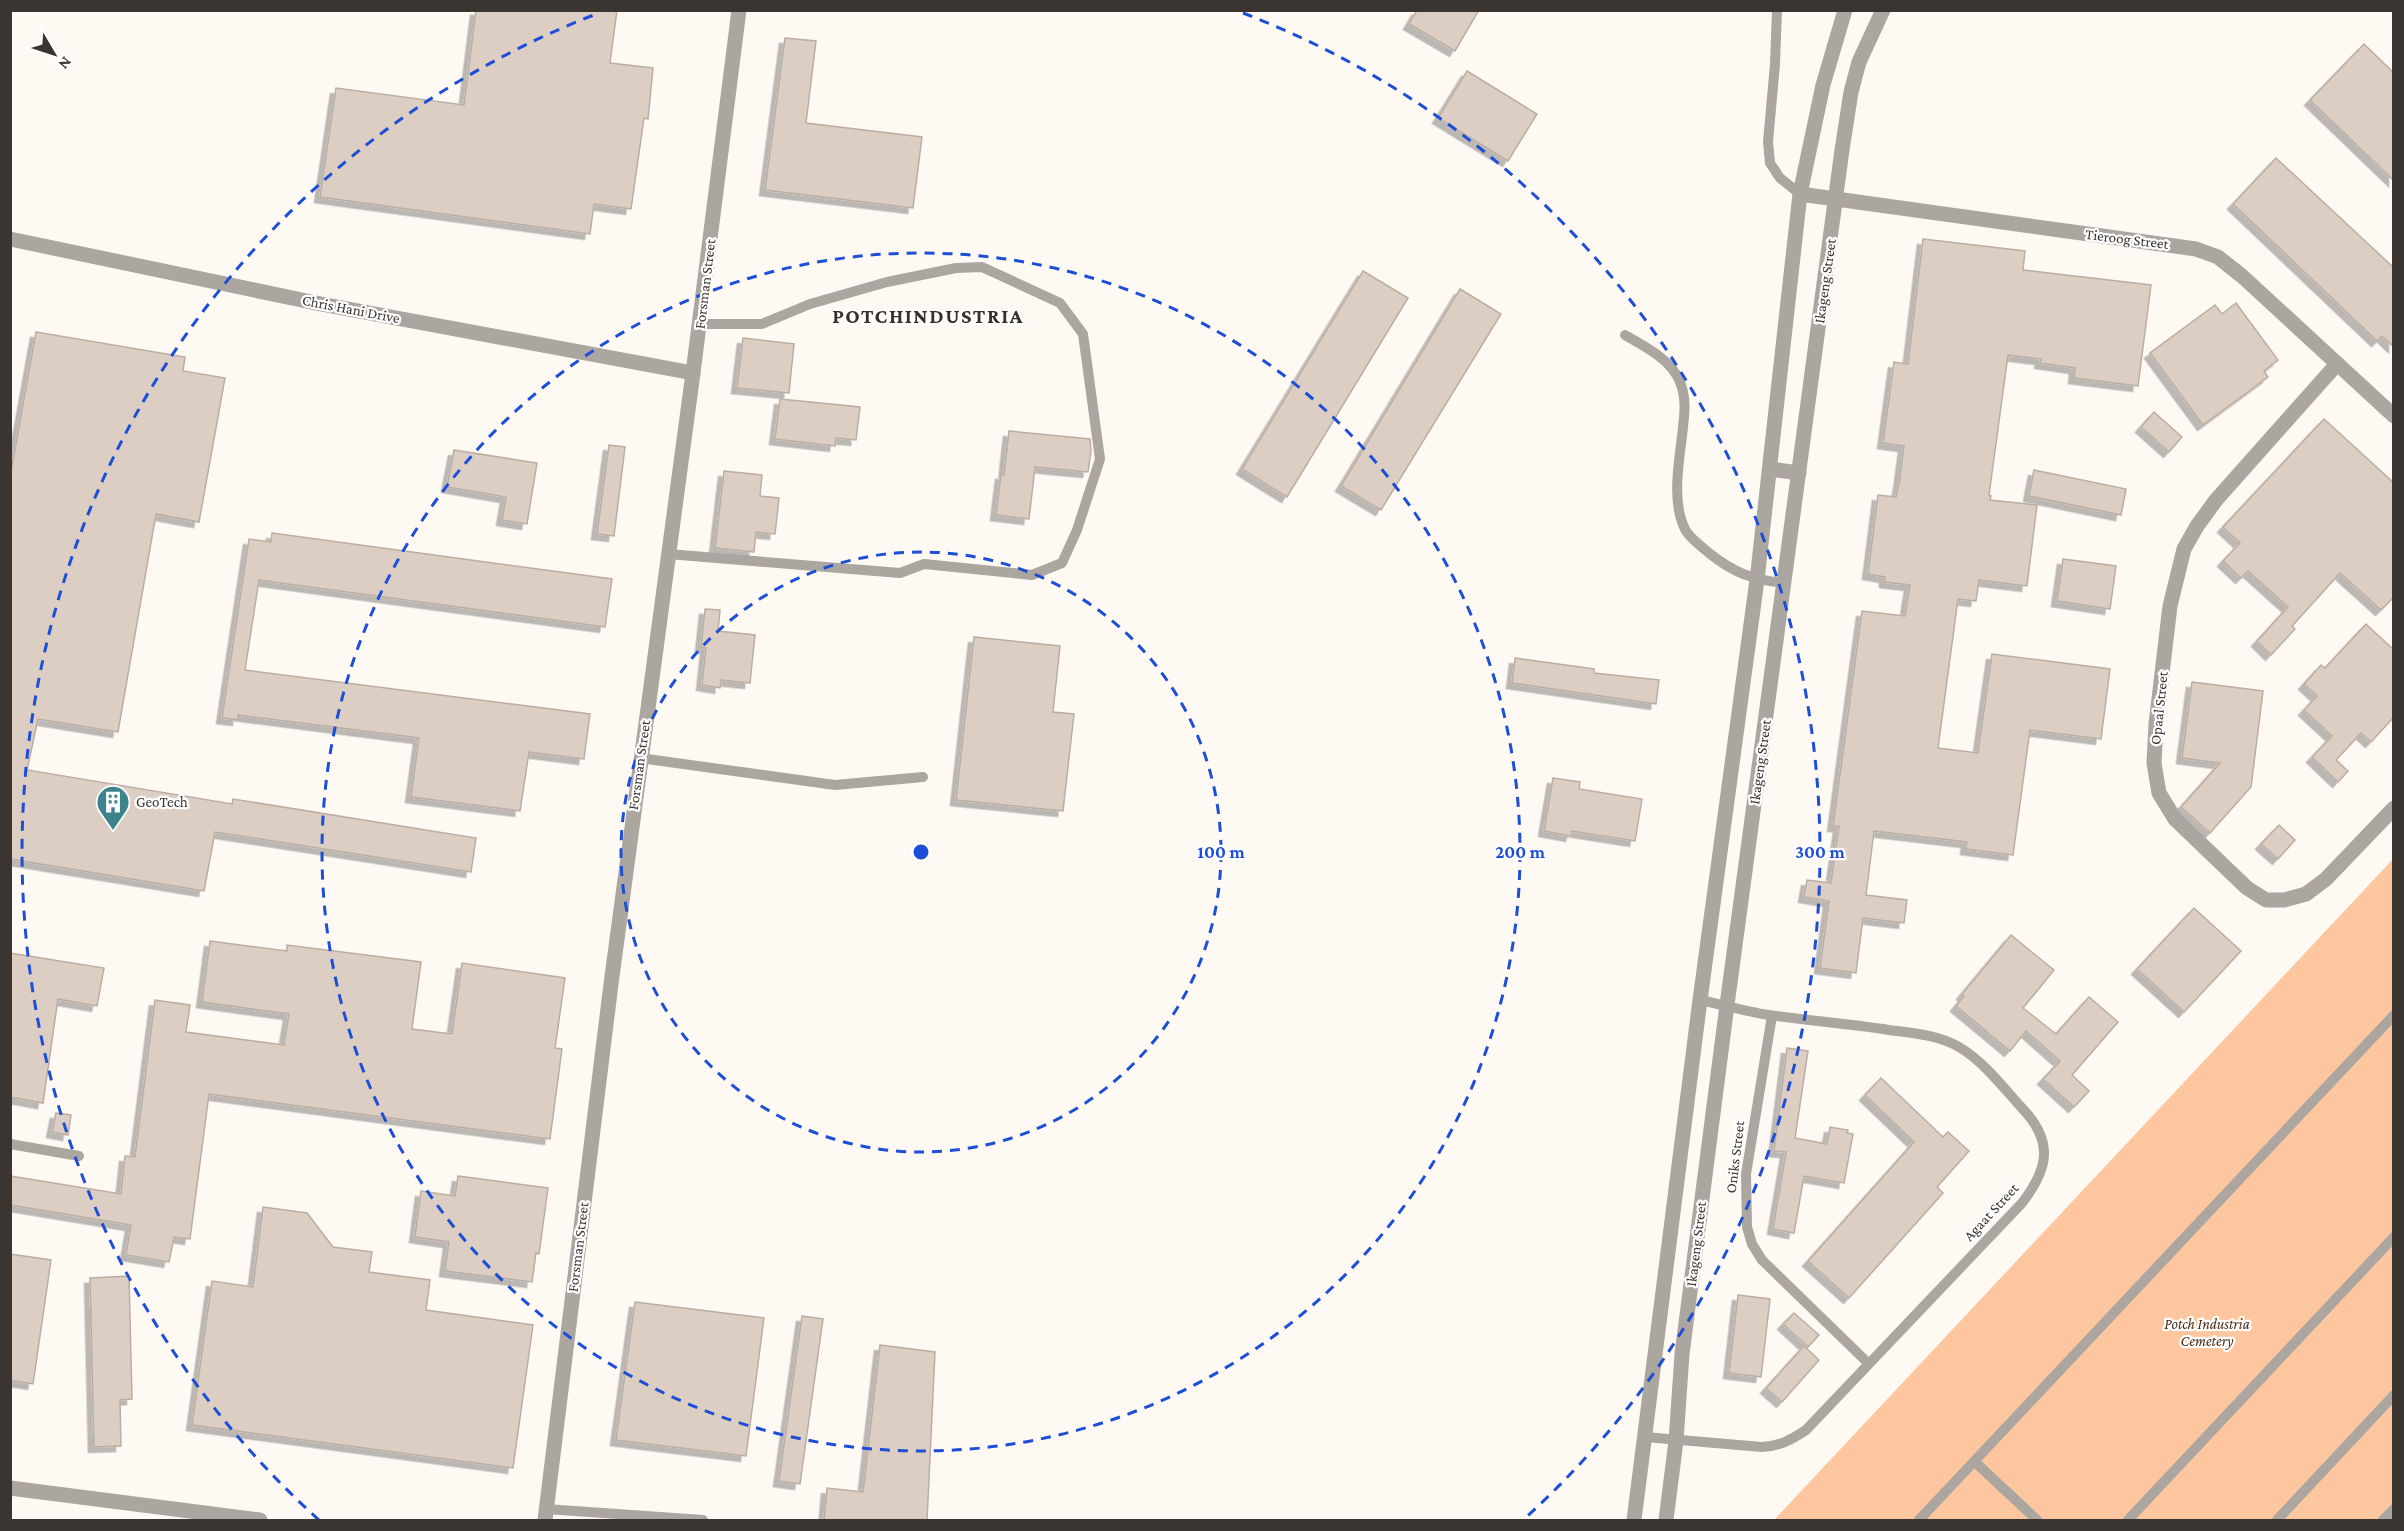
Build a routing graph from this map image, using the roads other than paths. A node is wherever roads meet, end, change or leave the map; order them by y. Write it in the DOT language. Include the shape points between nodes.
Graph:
graph roads {
  1 [pos="739,10"];
  2 [pos="1777,10"];
  3 [pos="1845,10"];
  4 [pos="1883,10"];
  5 [pos="1800,194"];
  6 [pos="1836,199"];
  7 [pos="18,240"];
  8 [pos="699,324"];
  9 [pos="1625,335"];
  10 [pos="2337,363"];
  11 [pos="693,373"];
  12 [pos="2394,416"];
  13 [pos="1770,469"];
  14 [pos="1799,473"];
  15 [pos="668,554"];
  16 [pos="1757,580"];
  17 [pos="1784,583"];
  18 [pos="640,758"];
  19 [pos="923,777"];
  20 [pos="2394,808"];
  21 [pos="1700,1000"];
  22 [pos="1727,1005"];
  23 [pos="2394,1015"];
  24 [pos="1772,1016"];
  25 [pos="10,1144"];
  26 [pos="80,1156"];
  27 [pos="2394,1237"];
  28 [pos="1868,1362"];
  29 [pos="2394,1395"];
  30 [pos="1645,1437"];
  31 [pos="1676,1441"];
  32 [pos="1975,1462"];
  33 [pos="10,1488"];
  34 [pos="2394,1509"];
  35 [pos="545,1515"];
  36 [pos="260,1521"];
  37 [pos="703,1521"];
  38 [pos="1634,1521"];
  39 [pos="1666,1521"];
  40 [pos="1919,1521"];
  41 [pos="2037,1521"];
  42 [pos="2128,1521"];
  43 [pos="2277,1521"];
  44 [pos="2383,1521"];
  1 -- 8 [label="street, Forsman Street"];
  2 -- 5 [label="lane" via="1770,162 1780,178"];
  3 -- 5 [label="street, Ikageng Street" via="1823,85"];
  4 -- 6 [label="street, Ikageng Street" via="1859,62 1851,92"];
  5 -- 6 [label="street, Tieroog Street"];
  5 -- 13 [label="street, Ikageng Street"];
  6 -- 10 [label="street, Tieroog Street" via="2196,249 2218,257 2242,276"];
  6 -- 14 [label="street, Ikageng Street"];
  7 -- 11 [label="street, Chris Hani Drive" via="321,304"];
  8 -- 11 [label="street, Forsman Street"];
  8 -- 15 [label="lane" via="762,324 810,303 887,282 956,268 982,267 1060,303 1083,334 1100,459 1062,564 1032,574 924,564 900,573"];
  9 -- 16 [label="lane" via="1665,361 1679,380 1686,403 1679,506 1687,532 1721,562"];
  10 -- 12 [label="street, Tieroog Street"];
  10 -- 20 [label="street, Opaal Street" via="2216,500 2184,549 2170,606 2154,763 2159,793 2175,819 2238,880 2266,900 2284,900 2313,890"];
  11 -- 15 [label="street, Forsman Street"];
  13 -- 14 [label="street"];
  13 -- 16 [label="street, Ikageng Street"];
  14 -- 17 [label="street, Ikageng Street"];
  15 -- 18 [label="street, Forsman Street"];
  16 -- 17 [label="lane"];
  16 -- 21 [label="street, Ikageng Street"];
  17 -- 22 [label="street, Ikageng Street"];
  18 -- 19 [label="lane" via="835,784"];
  18 -- 35 [label="street, Forsman Street"];
  21 -- 22 [label="lane, Agaat Street"];
  21 -- 30 [label="street, Ikageng Street"];
  22 -- 24 [label="lane, Agaat Street"];
  22 -- 31 [label="street, Ikageng Street" via="1682,1354"];
  23 -- 32 [label="lane"];
  24 -- 28 [label="lane, Oniks Street" via="1746,1174 1747,1227 1762,1260"];
  24 -- 28 [label="lane, Agaat Street" via="1923,1034 1958,1047 1988,1071 2026,1111 2039,1130 2044,1147 2037,1184 2022,1203"];
  25 -- 26 [label="lane"];
  27 -- 42 [label="lane"];
  28 -- 31 [label="lane, Agaat Street" via="1806,1430 1789,1442 1761,1447"];
  29 -- 43 [label="lane"];
  30 -- 31 [label="lane, Agaat Street"];
  30 -- 38 [label="street, Ikageng Street"];
  31 -- 39 [label="street, Ikageng Street"];
  32 -- 40 [label="lane"];
  32 -- 41 [label="lane"];
  33 -- 36 [label="street"];
  34 -- 44 [label="lane"];
  35 -- 37 [label="lane"];
}
